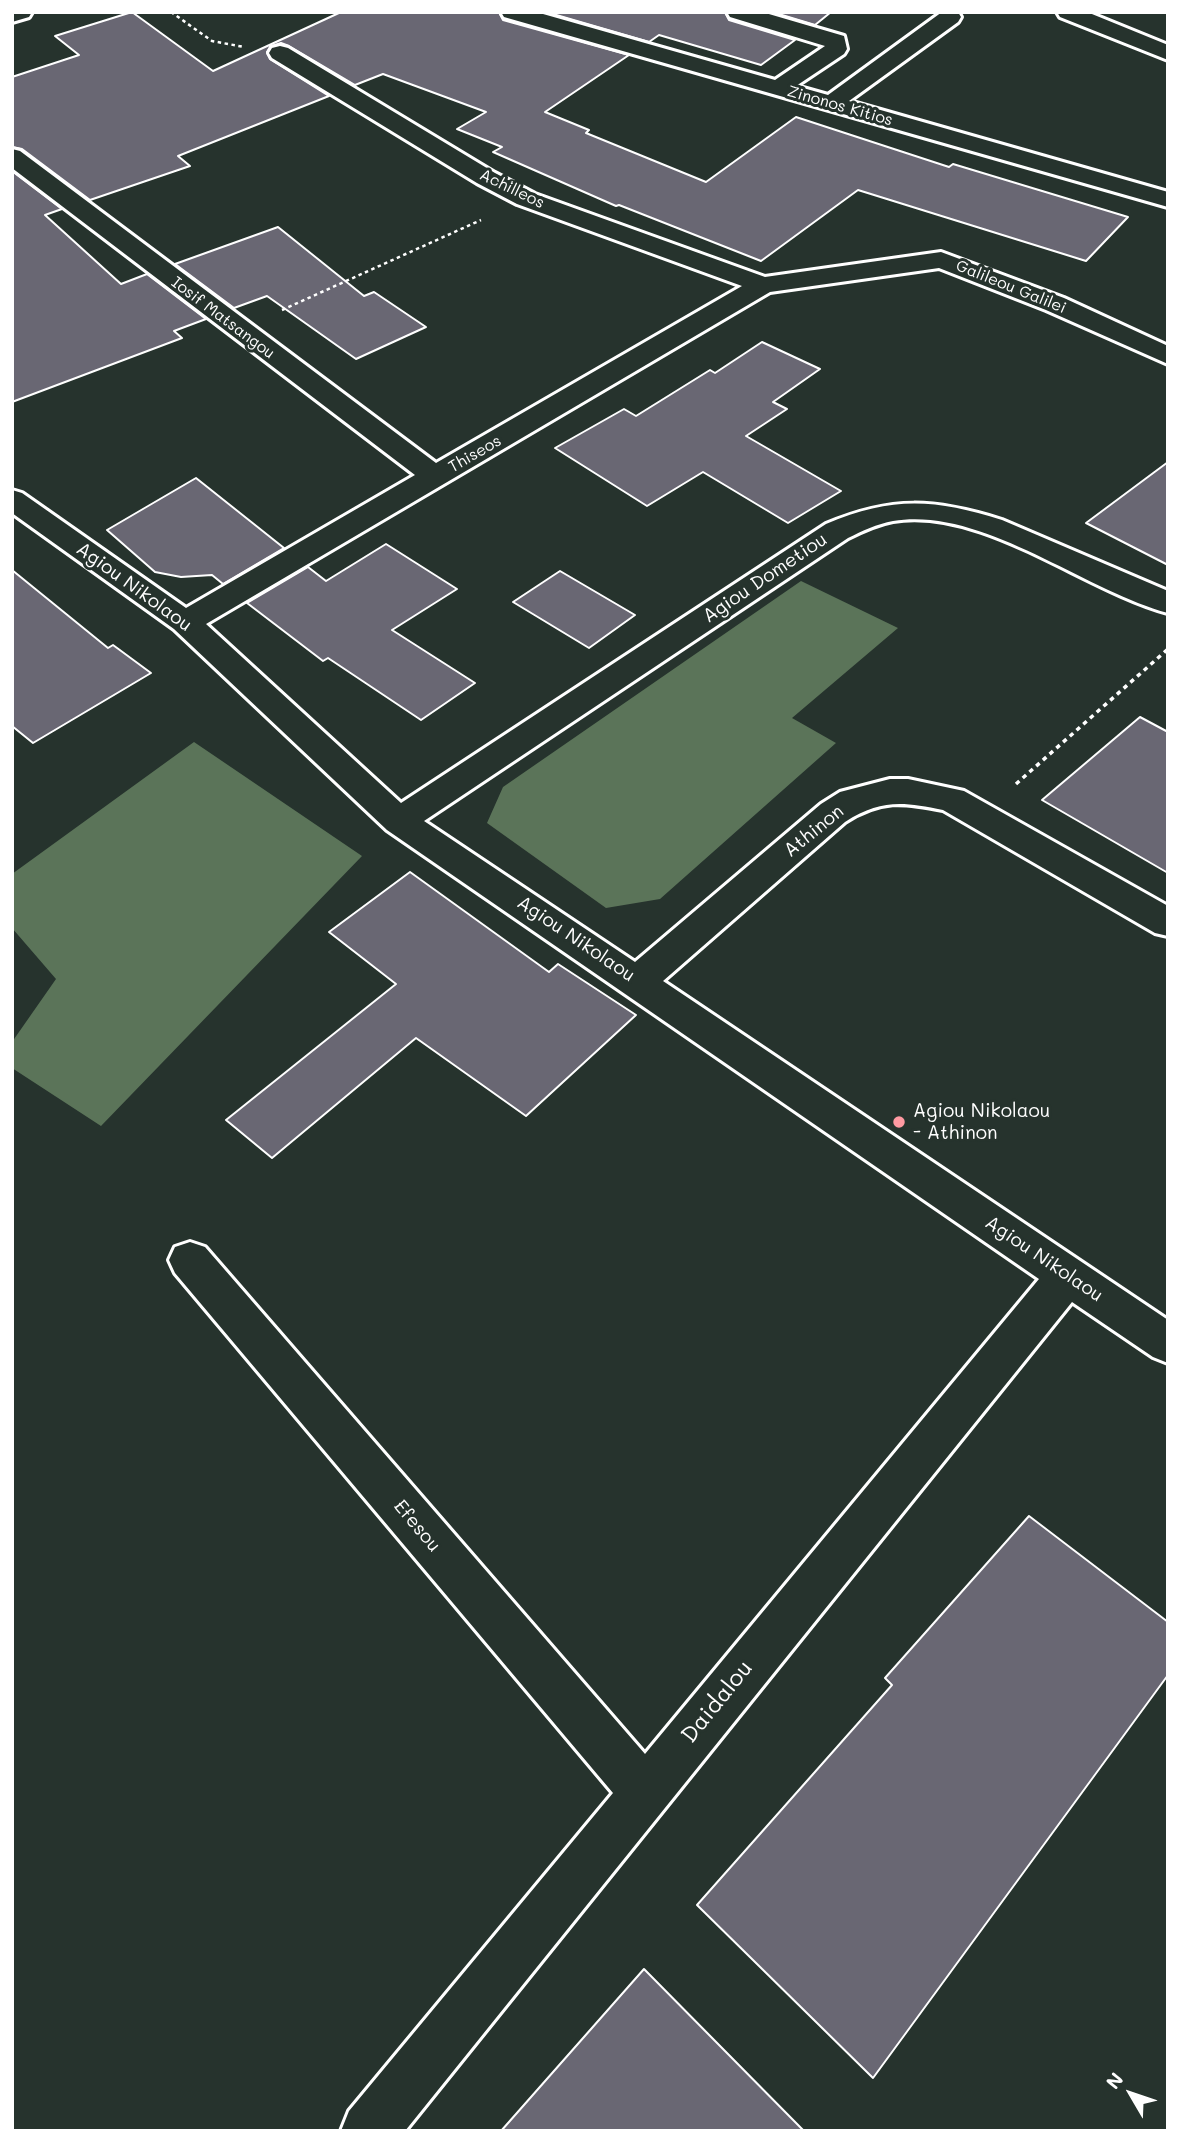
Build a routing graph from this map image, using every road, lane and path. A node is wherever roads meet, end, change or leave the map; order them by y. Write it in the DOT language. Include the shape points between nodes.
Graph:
graph roads {
  1 [pos="21,12"];
  2 [pos="172,12"];
  3 [pos="738,12"];
  4 [pos="1076,13"];
  5 [pos="523,14"];
  6 [pos="12,16"];
  7 [pos="950,17"];
  8 [pos="280,53"];
  9 [pos="1168,53"];
  10 [pos="778,88"];
  11 [pos="831,103"];
  12 [pos="12,156"];
  13 [pos="1167,198"];
  14 [pos="526,199"];
  15 [pos="763,285"];
  16 [pos="239,330"];
  17 [pos="1168,356"];
  18 [pos="436,477"];
  19 [pos="12,499"];
  20 [pos="1168,603"];
  21 [pos="185,622"];
  22 [pos="1168,649"];
  23 [pos="981,815"];
  24 [pos="399,821"];
  25 [pos="1168,923"];
  26 [pos="638,981"];
  27 [pos="190,1260"];
  28 [pos="1068,1275"];
  29 [pos="1168,1344"];
  30 [pos="644,1791"];
  31 [pos="369,2131"];
  1 -- 6 [label="street"];
  2 -- 8 [label="path" via="212,41"];
  3 -- 10 [label="street" via="836,41 835,49"];
  4 -- 9 [label="street"];
  5 -- 10 [label="street, Zinonos Kitios"];
  7 -- 11 [label="street"];
  8 -- 14 [label="street, Achilleos"];
  10 -- 11 [label="street, Zinonos Kitios"];
  11 -- 13 [label="street, Zinonos Kitios"];
  12 -- 16 [label="street, Iosif Matsangou"];
  14 -- 15 [label="street, Achilleos"];
  14 -- 16 [label="path"];
  15 -- 17 [label="street, Galileou Galilei" via="941,260 1055,304"];
  15 -- 18 [label="street, Thiseos"];
  16 -- 18 [label="street, Iosif Matsangou"];
  18 -- 21 [label="street, Thiseos"];
  19 -- 21 [label="street, Agiou Nikolaou"];
  20 -- 24 [label="street, Agiou Dometiou" via="967,518 914,509 872,515 837,530"];
  21 -- 24 [label="street, Agiou Nikolaou"];
  22 -- 23 [label="path"];
  23 -- 25 [label="street, Athinon"];
  23 -- 26 [label="street, Athinon" via="952,800 908,791 852,801"];
  24 -- 26 [label="street, Agiou Nikolaou"];
  26 -- 28 [label="street, Agiou Nikolaou"];
  27 -- 30 [label="street, Efesou"];
  28 -- 29 [label="street, Agiou Nikolaou"];
  28 -- 30 [label="street, Daidalou"];
  30 -- 31 [label="street, Daidalou"];
}
